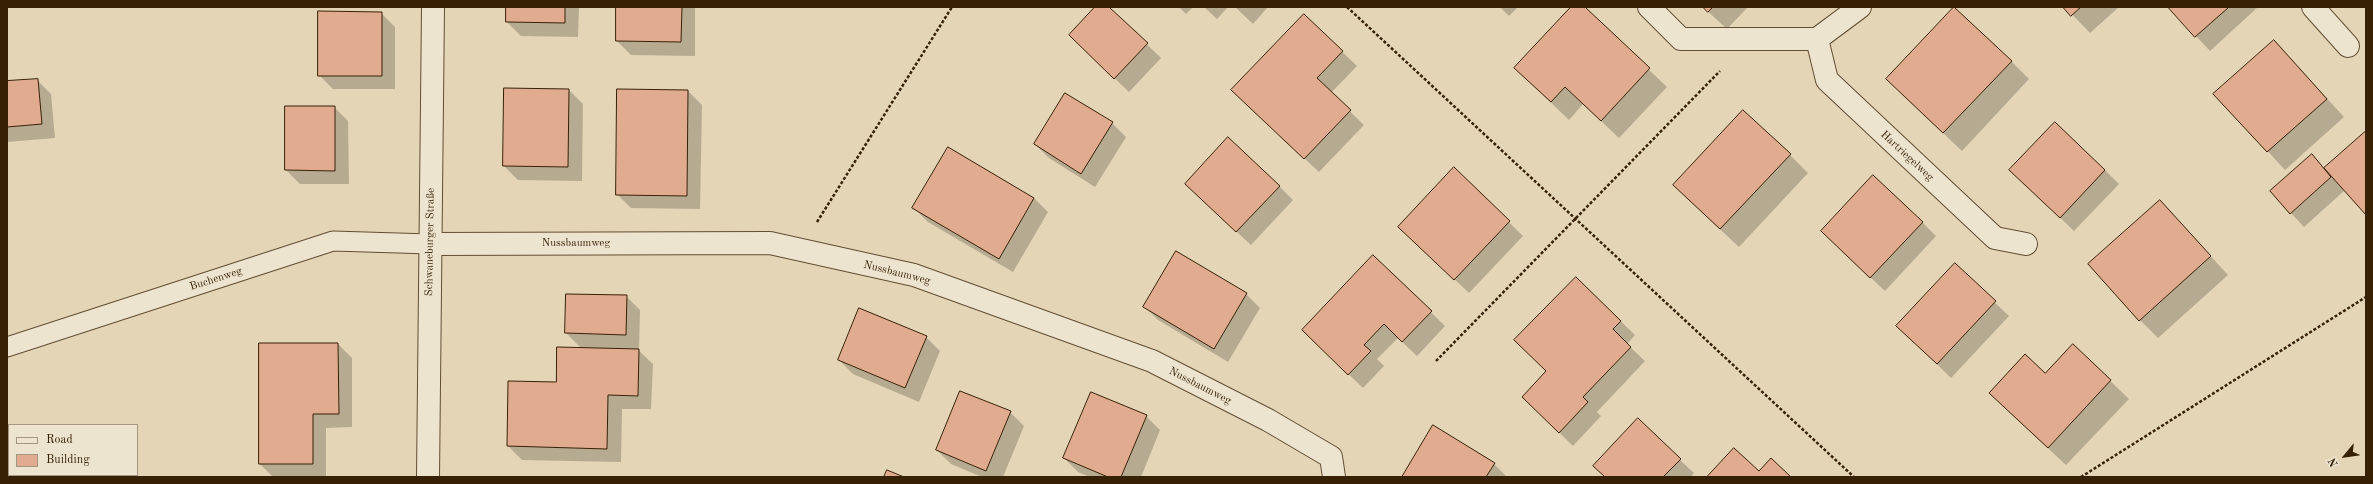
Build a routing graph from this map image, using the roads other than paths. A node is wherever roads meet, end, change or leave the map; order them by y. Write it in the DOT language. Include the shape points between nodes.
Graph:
graph roads {
  1 [pos="433,7"];
  2 [pos="1649,7"];
  3 [pos="1860,7"];
  4 [pos="2313,7"];
  5 [pos="1817,39"];
  6 [pos="2348,46"];
  7 [pos="430,244"];
  8 [pos="2026,244"];
  9 [pos="7,347"];
  10 [pos="428,477"];
  11 [pos="1334,477"];
  1 -- 7 [label="street, Schwaneburger Straße"];
  2 -- 5 [label="street" via="1681,39"];
  3 -- 5 [label="street"];
  4 -- 6 [label="street"];
  5 -- 8 [label="street, Hartriegelweg" via="1827,80 1995,238"];
  7 -- 9 [label="lane, Buchenweg" via="333,241"];
  7 -- 10 [label="street, Schwaneburger Straße"];
  7 -- 11 [label="street, Nussbaumweg" via="770,243 914,275 1152,361 1268,420 1331,457"];
}
